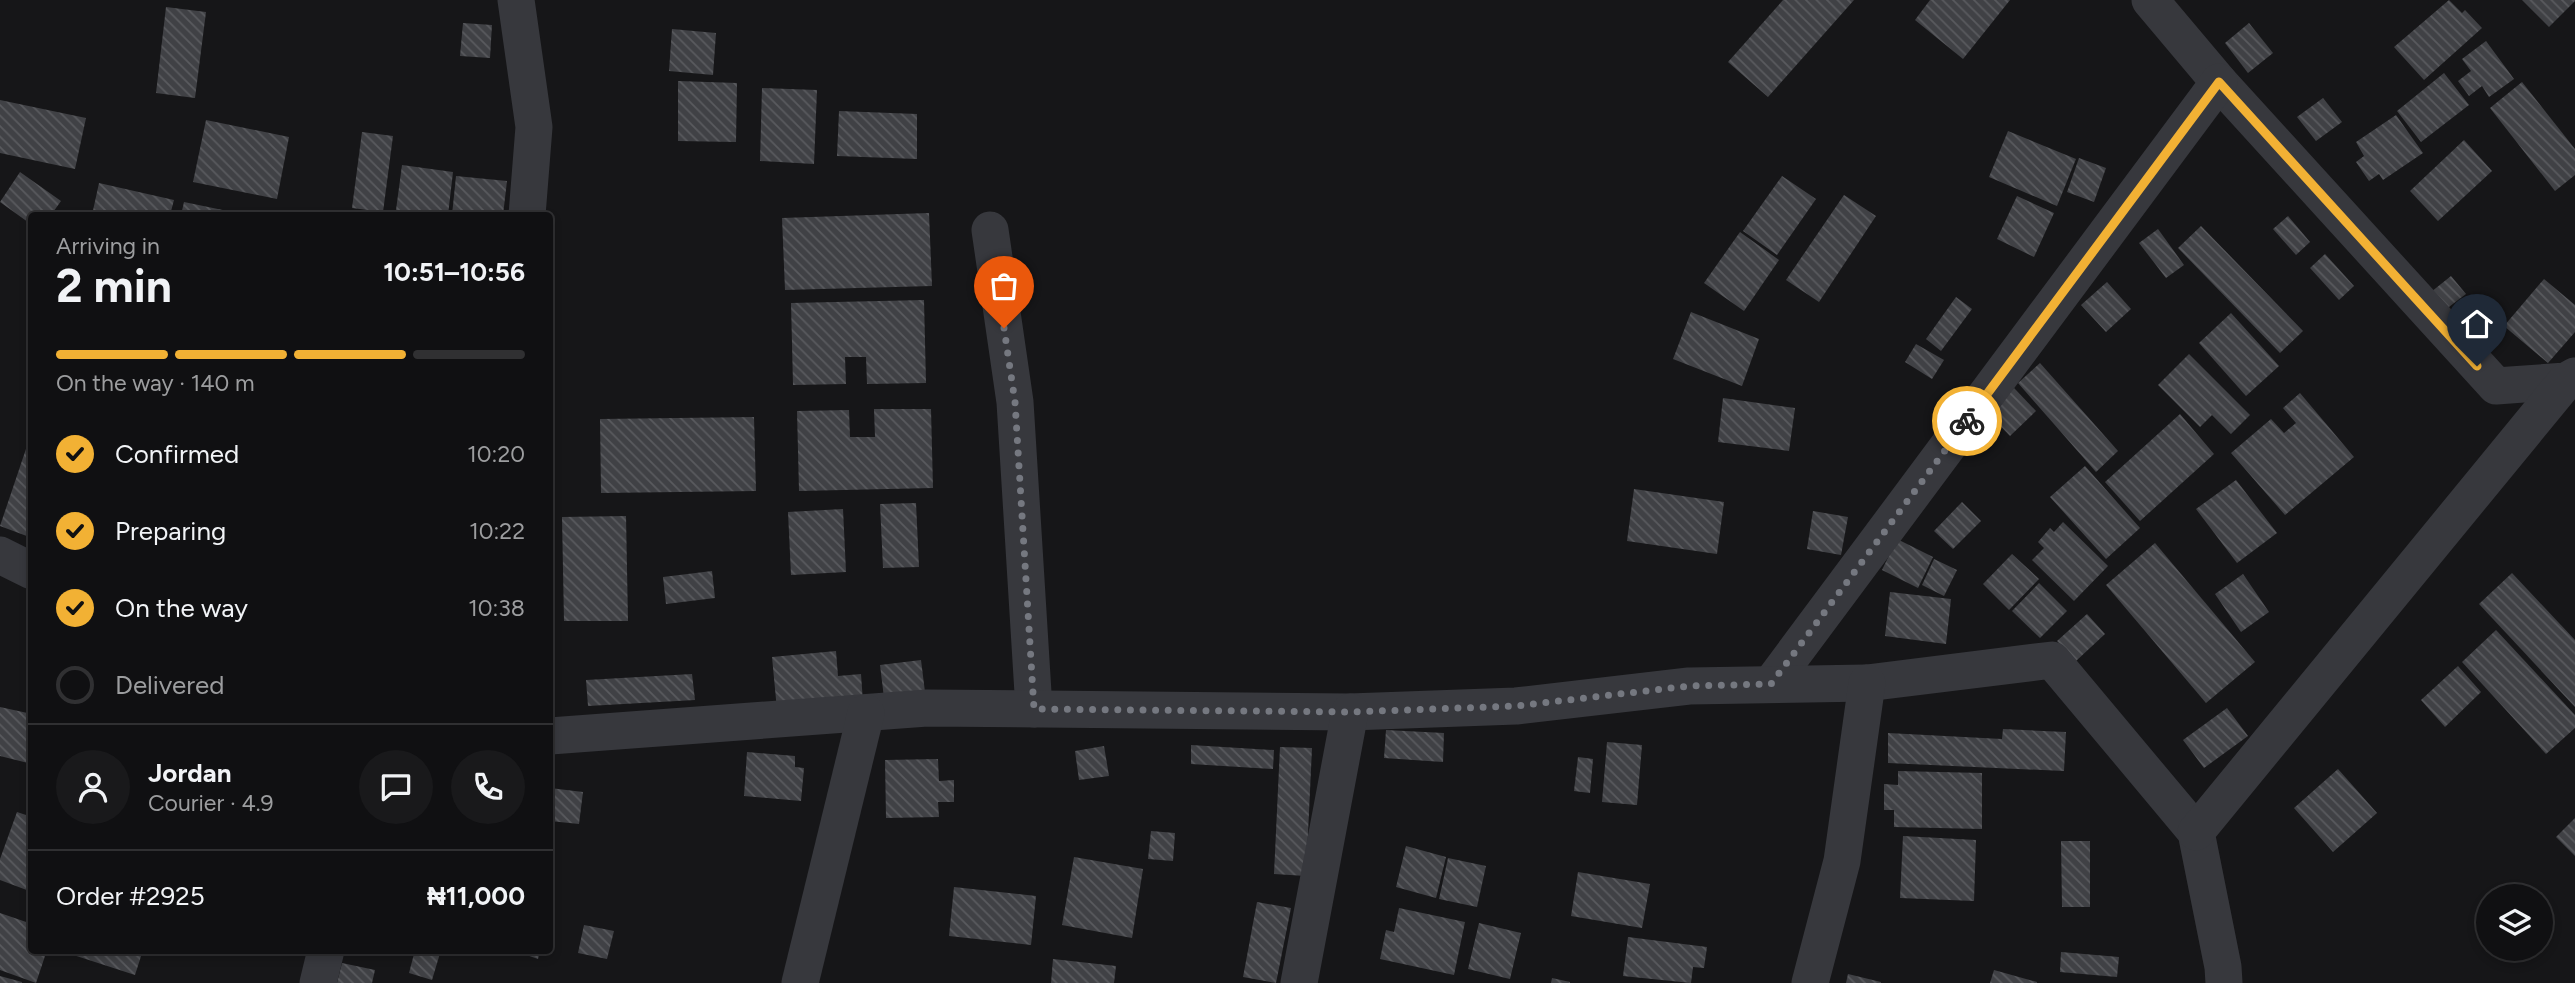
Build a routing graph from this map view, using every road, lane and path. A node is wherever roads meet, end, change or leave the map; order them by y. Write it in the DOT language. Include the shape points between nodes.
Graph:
graph roads {
  1 [pos="516,0"];
  2 [pos="2150,0"];
  3 [pos="2219,82"];
  4 [pos="527,212"];
  5 [pos="990,230"];
  6 [pos="2570,379"];
  7 [pos="0,555"];
  8 [pos="28,569"];
  9 [pos="1867,683"];
  10 [pos="1771,684"];
  11 [pos="1034,709"];
  12 [pos="1350,712"];
  13 [pos="866,713"];
  14 [pos="553,737"];
  15 [pos="2196,832"];
  16 [pos="325,954"];
  17 [pos="318,983"];
  18 [pos="800,983"];
  19 [pos="1298,983"];
  20 [pos="1810,983"];
  21 [pos="2224,983"];
  1 -- 4 [label="street" via="534,127"];
  2 -- 3 [label="street"];
  3 -- 6 [label="street" via="2496,386"];
  3 -- 10 [label="street"];
  5 -- 11 [label="street" via="1015,402"];
  6 -- 15 [label="street"];
  7 -- 8 [label="street"];
  9 -- 10 [label="street"];
  9 -- 15 [label="street" via="2052,660"];
  9 -- 20 [label="street" via="1842,861"];
  10 -- 12 [label="street" via="1689,686 1516,706"];
  11 -- 12 [label="street"];
  11 -- 13 [label="street" via="927,708"];
  12 -- 19 [label="street"];
  13 -- 14 [label="street"];
  13 -- 18 [label="street"];
  15 -- 21 [label="street"];
  16 -- 17 [label="street"];
}
